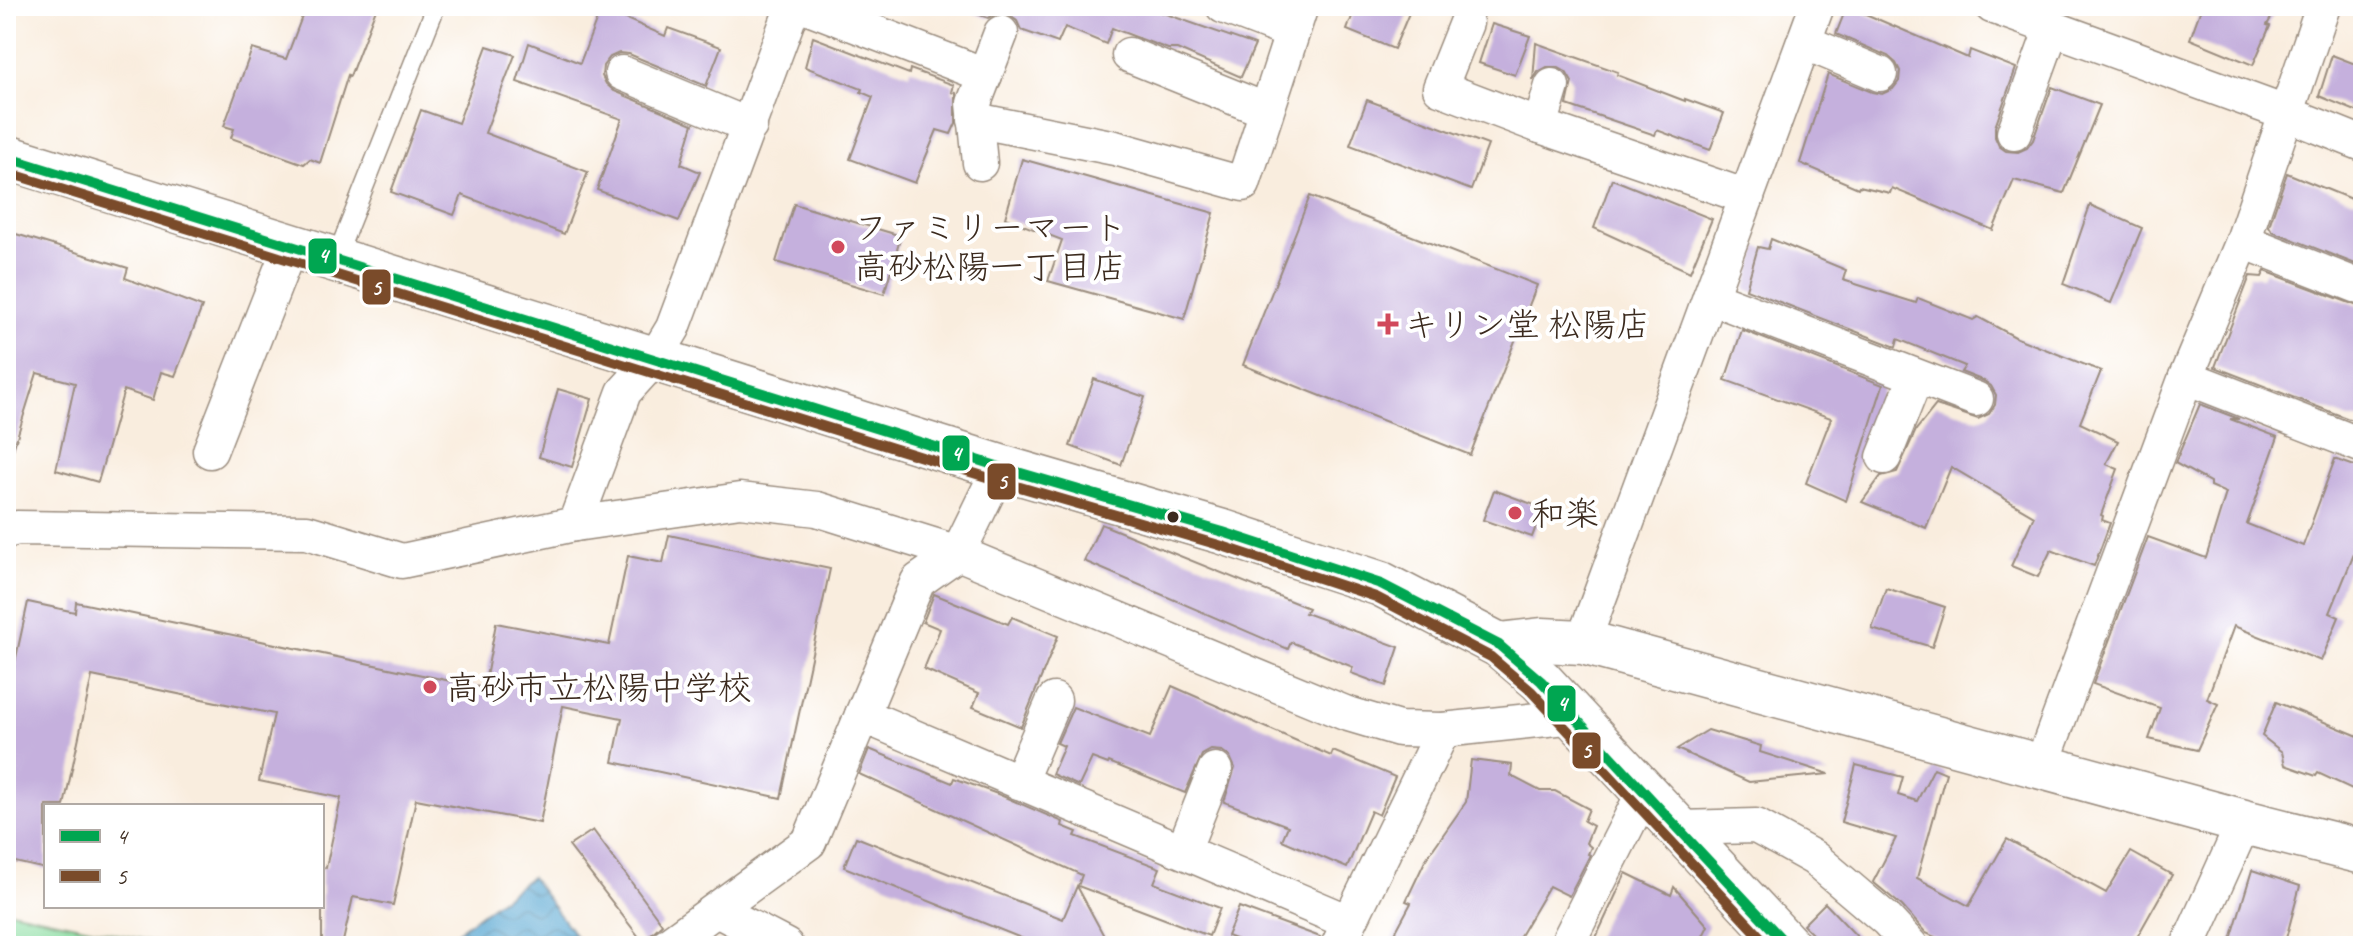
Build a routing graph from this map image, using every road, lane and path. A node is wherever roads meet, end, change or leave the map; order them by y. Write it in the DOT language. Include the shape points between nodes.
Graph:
graph roads {
  1 [pos="436,6"];
  2 [pos="793,6"];
  3 [pos="806,6"];
  4 [pos="1223,6"];
  5 [pos="1817,6"];
  6 [pos="1992,6"];
  7 [pos="2323,6"];
  8 [pos="1296,19"];
  9 [pos="1466,23"];
  10 [pos="2052,28"];
  11 [pos="1001,33"];
  12 [pos="1804,42"];
  13 [pos="1129,55"];
  14 [pos="622,73"];
  15 [pos="1880,74"];
  16 [pos="985,75"];
  17 [pos="1552,86"];
  18 [pos="1265,110"];
  19 [pos="2288,114"];
  20 [pos="975,120"];
  21 [pos="750,126"];
  22 [pos="1540,126"];
  23 [pos="2014,133"];
  24 [pos="2363,144"];
  25 [pos="6,157"];
  26 [pos="980,163"];
  27 [pos="1747,197"];
  28 [pos="2243,241"];
  29 [pos="291,244"];
  30 [pos="336,258"];
  31 [pos="2363,288"];
  32 [pos="1710,297"];
  33 [pos="655,358"];
  34 [pos="1916,377"];
  35 [pos="2186,377"];
  36 [pos="1976,399"];
  37 [pos="2363,446"];
  38 [pos="210,451"];
  39 [pos="1884,457"];
  40 [pos="1000,467"];
  41 [pos="575,524"];
  42 [pos="6,531"];
  43 [pos="958,553"];
  44 [pos="1583,642"];
  45 [pos="1499,645"];
  46 [pos="1054,700"];
  47 [pos="862,715"];
  48 [pos="1576,716"];
  49 [pos="1443,730"];
  50 [pos="2041,767"];
  51 [pos="1215,770"];
  52 [pos="1019,782"];
  53 [pos="1645,790"];
  54 [pos="2244,822"];
  55 [pos="1680,828"];
  56 [pos="1183,851"];
  57 [pos="2363,852"];
  58 [pos="717,910"];
  59 [pos="1343,934"];
  60 [pos="666,946"];
  61 [pos="786,946"];
  62 [pos="1566,946"];
  63 [pos="1788,946"];
  64 [pos="1911,946"];
  65 [pos="2188,946"];
  1 -- 30 [label="lane"];
  2 -- 21 [label="street"];
  3 -- 16 [label="street"];
  4 -- 8 [label="street"];
  5 -- 12 [label="street"];
  6 -- 10 [label="street"];
  7 -- 19 [label="street"];
  8 -- 18 [label="street"];
  9 -- 22 [label="street" via="1440,88"];
  10 -- 19 [label="street"];
  10 -- 23 [label="street"];
  11 -- 16 [label="street"];
  12 -- 15 [label="street"];
  12 -- 27 [label="street"];
  13 -- 18 [label="street"];
  14 -- 21 [label="street"];
  16 -- 20 [label="street" via="974,103"];
  17 -- 22 [label="street"];
  18 -- 20 [label="street" via="1243,184 1115,148"];
  19 -- 24 [label="street"];
  19 -- 28 [label="street"];
  20 -- 26 [label="street"];
  21 -- 33 [label="street" via="673,328"];
  22 -- 27 [label="street"];
  25 -- 29 [label="main road"];
  27 -- 32 [label="street"];
  28 -- 31 [label="street"];
  28 -- 35 [label="street"];
  29 -- 30 [label="main road"];
  29 -- 38 [label="street"];
  30 -- 33 [label="main road"];
  32 -- 34 [label="street"];
  32 -- 44 [label="street"];
  33 -- 40 [label="main road"];
  33 -- 41 [label="street" via="624,392"];
  34 -- 36 [label="street"];
  34 -- 39 [label="street"];
  35 -- 37 [label="street"];
  35 -- 50 [label="street"];
  40 -- 43 [label="street"];
  40 -- 45 [label="main road" via="1381,584"];
  41 -- 42 [label="street" via="402,561 307,532"];
  41 -- 43 [label="street" via="740,500 817,509"];
  43 -- 47 [label="street" via="918,581"];
  43 -- 49 [label="street" via="1345,713 1399,729"];
  44 -- 45 [label="main road"];
  44 -- 50 [label="main road"];
  45 -- 48 [label="main road"];
  46 -- 52 [label="street"];
  47 -- 52 [label="street"];
  47 -- 58 [label="street" via="809,842"];
  48 -- 49 [label="street"];
  48 -- 53 [label="main road"];
  49 -- 59 [label="street"];
  50 -- 54 [label="main road"];
  51 -- 56 [label="street"];
  52 -- 56 [label="street"];
  53 -- 55 [label="main road"];
  53 -- 62 [label="street"];
  54 -- 57 [label="main road"];
  54 -- 65 [label="street"];
  55 -- 63 [label="main road"];
  55 -- 64 [label="street" via="1756,826 1814,858"];
  56 -- 59 [label="street"];
  58 -- 60 [label="street"];
  58 -- 61 [label="street"];
}
